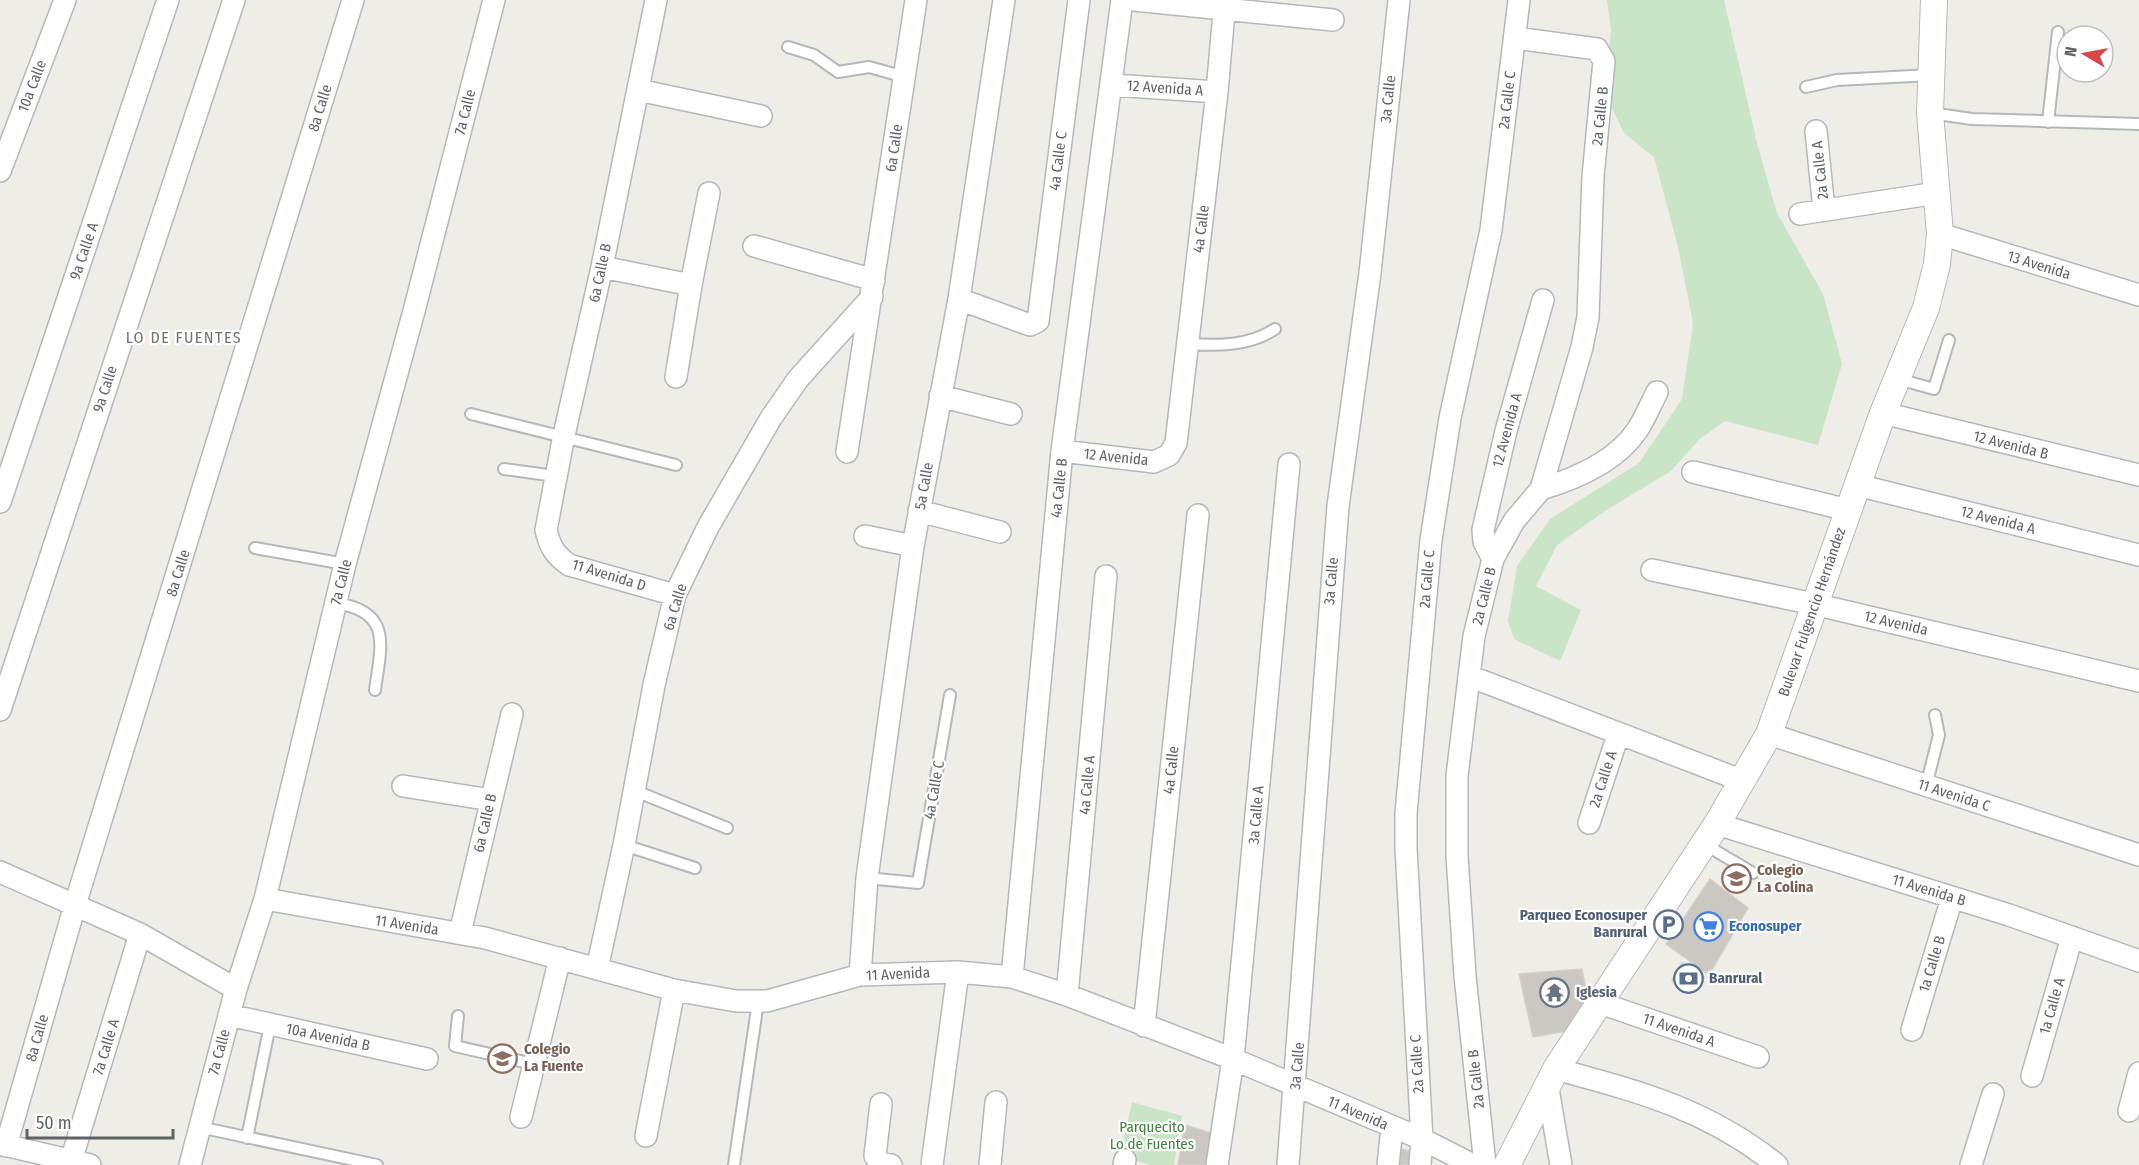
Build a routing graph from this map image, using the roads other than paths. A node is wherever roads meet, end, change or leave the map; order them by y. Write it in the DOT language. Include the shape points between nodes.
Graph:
graph roads {
  1 [pos="65,0"];
  2 [pos="168,0"];
  3 [pos="234,0"];
  4 [pos="353,0"];
  5 [pos="494,0"];
  6 [pos="656,0"];
  7 [pos="916,0"];
  8 [pos="1004,0"];
  9 [pos="1079,0"];
  10 [pos="1122,0"];
  11 [pos="1134,0"];
  12 [pos="1399,0"];
  13 [pos="1519,0"];
  14 [pos="1934,0"];
  15 [pos="1225,5"];
  16 [pos="1333,20"];
  17 [pos="1515,38"];
  18 [pos="788,47"];
  19 [pos="2055,59"];
  20 [pos="1932,75"];
  21 [pos="905,76"];
  22 [pos="1113,85"];
  23 [pos="1806,87"];
  24 [pos="638,90"];
  25 [pos="1218,92"];
  26 [pos="1930,113"];
  27 [pos="761,116"];
  28 [pos="2048,122"];
  29 [pos="2139,124"];
  30 [pos="1816,131"];
  31 [pos="0,171"];
  32 [pos="709,193"];
  33 [pos="1937,193"];
  34 [pos="1824,210"];
  35 [pos="1800,214"];
  36 [pos="1940,234"];
  37 [pos="754,246"];
  38 [pos="602,267"];
  39 [pos="691,285"];
  40 [pos="873,288"];
  41 [pos="2139,295"];
  42 [pos="959,299"];
  43 [pos="1543,300"];
  44 [pos="1275,329"];
  45 [pos="1949,340"];
  46 [pos="1188,344"];
  47 [pos="676,377"];
  48 [pos="1898,379"];
  49 [pos="1657,392"];
  50 [pos="940,396"];
  51 [pos="1883,413"];
  52 [pos="471,414"];
  53 [pos="1011,414"];
  54 [pos="564,435"];
  55 [pos="1062,451"];
  56 [pos="847,452"];
  57 [pos="1169,455"];
  58 [pos="1289,464"];
  59 [pos="675,465"];
  60 [pos="504,469"];
  61 [pos="1693,472"];
  62 [pos="2139,475"];
  63 [pos="555,476"];
  64 [pos="1857,485"];
  65 [pos="1541,489"];
  66 [pos="0,502"];
  67 [pos="1848,510"];
  68 [pos="919,511"];
  69 [pos="1198,515"];
  70 [pos="1000,532"];
  71 [pos="865,536"];
  72 [pos="550,545"];
  73 [pos="913,546"];
  74 [pos="255,548"];
  75 [pos="2139,555"];
  76 [pos="1493,559"];
  77 [pos="345,564"];
  78 [pos="1652,570"];
  79 [pos="1106,576"];
  80 [pos="675,595"];
  81 [pos="335,603"];
  82 [pos="1814,604"];
  83 [pos="1468,676"];
  84 [pos="2139,681"];
  85 [pos="375,690"];
  86 [pos="950,695"];
  87 [pos="0,710"];
  88 [pos="512,714"];
  89 [pos="1935,715"];
  90 [pos="1769,734"];
  91 [pos="1618,735"];
  92 [pos="1743,781"];
  93 [pos="403,786"];
  94 [pos="1926,786"];
  95 [pos="633,790"];
  96 [pos="491,800"];
  97 [pos="1589,823"];
  98 [pos="727,828"];
  99 [pos="1710,834"];
  100 [pos="624,844"];
  101 [pos="2139,855"];
  102 [pos="695,868"];
  103 [pos="0,872"];
  104 [pos="1753,873"];
  105 [pos="867,878"];
  106 [pos="1952,897"];
  107 [pos="264,899"];
  108 [pos="75,905"];
  109 [pos="460,933"];
  110 [pos="140,934"];
  111 [pos="2072,937"];
  112 [pos="560,958"];
  113 [pos="2139,961"];
  114 [pos="597,969"];
  115 [pos="958,972"];
  116 [pos="860,975"];
  117 [pos="1012,977"];
  118 [pos="236,989"];
  119 [pos="674,990"];
  120 [pos="1067,995"];
  121 [pos="758,1002"];
  122 [pos="1600,1003"];
  123 [pos="229,1015"];
  124 [pos="458,1016"];
  125 [pos="270,1025"];
  126 [pos="1144,1026"];
  127 [pos="1912,1030"];
  128 [pos="1758,1057"];
  129 [pos="427,1059"];
  130 [pos="1233,1059"];
  131 [pos="534,1064"];
  132 [pos="2139,1073"];
  133 [pos="1552,1076"];
  134 [pos="2032,1076"];
  135 [pos="1296,1087"];
  136 [pos="1993,1094"];
  137 [pos="996,1102"];
  138 [pos="881,1104"];
  139 [pos="2129,1111"];
  140 [pos="521,1117"];
  141 [pos="199,1127"];
  142 [pos="1392,1127"];
  143 [pos="646,1136"];
  144 [pos="247,1138"];
  145 [pos="1422,1139"];
  146 [pos="3,1145"];
  147 [pos="81,1163"];
  148 [pos="884,1163"];
  149 [pos="190,1165"];
  150 [pos="377,1165"];
  151 [pos="734,1165"];
  152 [pos="932,1165"];
  153 [pos="990,1165"];
  154 [pos="1217,1165"];
  155 [pos="1288,1165"];
  156 [pos="1388,1165"];
  157 [pos="1420,1165"];
  158 [pos="1473,1165"];
  159 [pos="1485,1165"];
  160 [pos="1507,1165"];
  161 [pos="1561,1165"];
  162 [pos="1777,1165"];
  163 [pos="1971,1165"];
  1 -- 31 [label="street, 10a Calle"];
  2 -- 66 [label="street, 9a Calle A"];
  3 -- 87 [label="street, 9a Calle"];
  4 -- 108 [label="street, 8a Calle"];
  5 -- 77 [label="street, 7a Calle"];
  6 -- 24 [label="street, 6a Calle B"];
  7 -- 21 [label="street, 6a Calle"];
  8 -- 42 [label="street, 5a Calle"];
  9 -- 42 [label="street, 4a Calle C" via="1038,321 1030,326"];
  10 -- 22 [label="street, 4a Calle B"];
  11 -- 15 [label="street"];
  12 -- 135 [label="street, 3a Calle" via="1370,273 1338,506 1322,684"];
  13 -- 17 [label="street, 2a Calle C"];
  14 -- 20 [label="street, Bulevar Fulgencio Hernández"];
  15 -- 16 [label="street"];
  15 -- 25 [label="street, 4a Calle"];
  17 -- 65 [label="street, 2a Calle B" via="1597,49 1604,61 1593,177 1588,317"];
  17 -- 145 [label="street, 2a Calle C" via="1491,230 1450,418 1431,540 1406,813"];
  18 -- 21 [label="lane" via="814,55 838,72 869,67"];
  19 -- 28 [label="lane"];
  20 -- 23 [label="lane" via="1837,80"];
  20 -- 26 [label="street, Bulevar Fulgencio Hernández"];
  21 -- 40 [label="street, 6a Calle"];
  22 -- 25 [label="street, 12 Avenida A"];
  22 -- 55 [label="street, 4a Calle B"];
  24 -- 27 [label="street"];
  24 -- 38 [label="street, 6a Calle B"];
  25 -- 46 [label="street, 4a Calle"];
  26 -- 28 [label="lane"];
  26 -- 33 [label="street, Bulevar Fulgencio Hernández"];
  28 -- 29 [label="lane"];
  30 -- 34 [label="street, 2a Calle A"];
  32 -- 39 [label="street"];
  33 -- 34 [label="street"];
  33 -- 36 [label="street, Bulevar Fulgencio Hernández"];
  34 -- 35 [label="street"];
  36 -- 41 [label="street, 13 Avenida"];
  36 -- 48 [label="street, Bulevar Fulgencio Hernández" via="1926,308"];
  37 -- 40 [label="street"];
  38 -- 39 [label="street"];
  38 -- 54 [label="street, 6a Calle B"];
  39 -- 47 [label="street"];
  40 -- 56 [label="street, 6a Calle"];
  40 -- 80 [label="street, 6a Calle" via="771,418 708,527"];
  42 -- 50 [label="street, 5a Calle"];
  43 -- 76 [label="street, 12 Avenida A" via="1483,530"];
  44 -- 46 [label="lane" via="1234,344"];
  45 -- 48 [label="lane" via="1934,389"];
  46 -- 57 [label="street, 4a Calle" via="1176,443"];
  48 -- 51 [label="street, Bulevar Fulgencio Hernández"];
  49 -- 65 [label="street" via="1638,430 1610,457 1579,475"];
  50 -- 53 [label="street"];
  50 -- 68 [label="street, 5a Calle"];
  51 -- 62 [label="street, 12 Avenida B"];
  51 -- 64 [label="street, Bulevar Fulgencio Hernández"];
  52 -- 54 [label="lane"];
  54 -- 59 [label="lane"];
  54 -- 63 [label="street, 6a Calle B"];
  55 -- 57 [label="street, 12 Avenida" via="1154,462"];
  55 -- 117 [label="street, 4a Calle B"];
  58 -- 130 [label="street, 3a Calle A"];
  60 -- 63 [label="lane"];
  61 -- 67 [label="street"];
  63 -- 72 [label="street, 6a Calle B" via="546,530"];
  64 -- 67 [label="street, Bulevar Fulgencio Hernández"];
  64 -- 75 [label="street, 12 Avenida A"];
  65 -- 76 [label="street, 2a Calle B" via="1514,521"];
  67 -- 82 [label="street, Bulevar Fulgencio Hernández"];
  68 -- 70 [label="street"];
  68 -- 73 [label="street, 5a Calle"];
  69 -- 126 [label="street, 4a Calle"];
  71 -- 73 [label="street"];
  72 -- 80 [label="street, 11 Avenida D" via="556,556 569,565"];
  73 -- 105 [label="street, 5a Calle"];
  74 -- 77 [label="lane"];
  76 -- 83 [label="street, 2a Calle B"];
  77 -- 81 [label="street, 7a Calle"];
  78 -- 82 [label="street, 12 Avenida"];
  79 -- 120 [label="street, 4a Calle A"];
  80 -- 95 [label="street, 6a Calle"];
  81 -- 85 [label="lane" via="367,612 379,627 381,646"];
  81 -- 107 [label="street, 7a Calle"];
  82 -- 84 [label="street, 12 Avenida"];
  82 -- 90 [label="street, Bulevar Fulgencio Hernández"];
  83 -- 91 [label="street"];
  83 -- 159 [label="street, 2a Calle B" via="1456,826 1465,976"];
  86 -- 105 [label="lane, 4a Calle C" via="919,880 916,885"];
  88 -- 96 [label="street, 6a Calle B"];
  89 -- 94 [label="lane" via="1939,735"];
  90 -- 92 [label="street, Bulevar Fulgencio Hernández"];
  90 -- 94 [label="street, 11 Avenida C"];
  91 -- 92 [label="street"];
  91 -- 97 [label="street, 2a Calle A"];
  92 -- 99 [label="street, Bulevar Fulgencio Hernández"];
  93 -- 96 [label="street"];
  94 -- 101 [label="street, 11 Avenida C"];
  95 -- 98 [label="lane"];
  95 -- 100 [label="street, 6a Calle"];
  96 -- 109 [label="street, 6a Calle B"];
  99 -- 104 [label="lane"];
  99 -- 106 [label="street, 11 Avenida B"];
  99 -- 122 [label="street, Bulevar Fulgencio Hernández"];
  100 -- 102 [label="lane"];
  100 -- 114 [label="street, 6a Calle"];
  103 -- 108 [label="street"];
  105 -- 116 [label="street, 5a Calle"];
  106 -- 111 [label="street, 11 Avenida B"];
  106 -- 127 [label="street, 1a Calle B"];
  107 -- 109 [label="street, 11 Avenida"];
  107 -- 118 [label="street, 7a Calle"];
  108 -- 110 [label="street"];
  108 -- 146 [label="street, 8a Calle"];
  109 -- 112 [label="street, 11 Avenida"];
  110 -- 118 [label="street"];
  110 -- 147 [label="street, 7a Calle A"];
  111 -- 113 [label="street, 11 Avenida B"];
  111 -- 134 [label="street, 1a Calle A"];
  112 -- 114 [label="street, 11 Avenida"];
  112 -- 131 [label="street"];
  114 -- 119 [label="street, 11 Avenida"];
  115 -- 116 [label="street, 11 Avenida"];
  115 -- 117 [label="street, 11 Avenida"];
  115 -- 152 [label="street"];
  116 -- 121 [label="street, 11 Avenida"];
  117 -- 120 [label="street, 11 Avenida"];
  118 -- 123 [label="street, 7a Calle"];
  119 -- 121 [label="street, 11 Avenida"];
  119 -- 143 [label="street"];
  120 -- 126 [label="street, 11 Avenida"];
  121 -- 151 [label="lane"];
  122 -- 128 [label="street, 11 Avenida A"];
  122 -- 133 [label="street, Bulevar Fulgencio Hernández"];
  123 -- 125 [label="street, 10a Avenida B"];
  123 -- 141 [label="street, 7a Calle"];
  124 -- 131 [label="lane" via="455,1046"];
  125 -- 129 [label="street, 10a Avenida B"];
  125 -- 144 [label="lane"];
  126 -- 130 [label="street, 11 Avenida"];
  130 -- 135 [label="street, 11 Avenida"];
  130 -- 154 [label="street, 3a Calle A"];
  131 -- 140 [label="street"];
  132 -- 139 [label="street"];
  133 -- 160 [label="street, Bulevar Fulgencio Hernández"];
  133 -- 161 [label="street"];
  133 -- 162 [label="street" via="1674,1104 1711,1121"];
  135 -- 142 [label="street, 11 Avenida"];
  135 -- 155 [label="street, 3a Calle"];
  136 -- 163 [label="street"];
  137 -- 153 [label="street"];
  138 -- 148 [label="street" via="875,1156"];
  141 -- 144 [label="lane"];
  141 -- 149 [label="street, 7a Calle"];
  142 -- 145 [label="street, 11 Avenida"];
  142 -- 156 [label="street"];
  144 -- 150 [label="lane"];
  145 -- 157 [label="street, 2a Calle C"];
  145 -- 158 [label="street, 11 Avenida"];
  146 -- 147 [label="street"];
}
